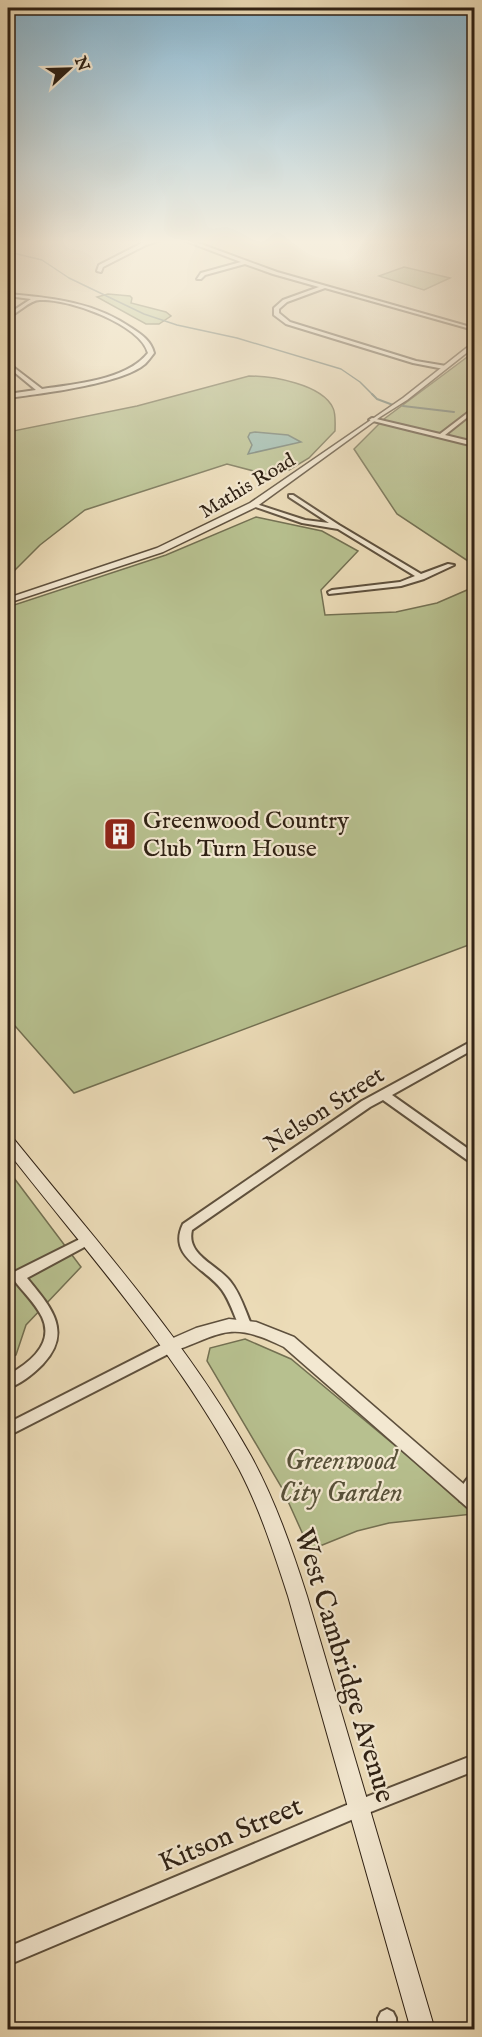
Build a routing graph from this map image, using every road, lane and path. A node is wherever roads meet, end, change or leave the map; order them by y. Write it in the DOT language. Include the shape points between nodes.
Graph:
graph roads {
  1 [pos="138,335"];
  2 [pos="327,335"];
  3 [pos="474,344"];
  4 [pos="8,364"];
  5 [pos="444,367"];
  6 [pos="41,391"];
  7 [pos="8,396"];
  8 [pos="474,410"];
  9 [pos="372,420"];
  10 [pos="442,435"];
  11 [pos="474,444"];
  12 [pos="291,496"];
  13 [pos="253,505"];
  14 [pos="340,527"];
  15 [pos="450,565"];
  16 [pos="422,577"];
  17 [pos="332,592"];
  18 [pos="8,601"];
  19 [pos="474,1044"];
  20 [pos="383,1094"];
  21 [pos="8,1142"];
  22 [pos="474,1159"];
  23 [pos="86,1241"];
  24 [pos="245,1324"];
  25 [pos="169,1347"];
  26 [pos="8,1382"];
  27 [pos="8,1430"];
  28 [pos="474,1480"];
  29 [pos="470,1499"];
  30 [pos="474,1763"];
  31 [pos="361,1807"];
  32 [pos="8,1956"];
  33 [pos="423,2030"];
  1 -- 6 [label="street" via="152,353 143,365 123,375"];
  2 -- 5 [label="street"];
  3 -- 5 [label="street, Mathis Road"];
  4 -- 6 [label="street"];
  5 -- 9 [label="street, Mathis Road"];
  6 -- 7 [label="street"];
  8 -- 10 [label="street"];
  9 -- 10 [label="street"];
  9 -- 13 [label="street, Mathis Road"];
  10 -- 11 [label="street"];
  12 -- 14 [label="street"];
  13 -- 14 [label="street" via="304,522"];
  13 -- 18 [label="street, Mathis Road" via="160,550"];
  14 -- 16 [label="street"];
  15 -- 16 [label="street"];
  16 -- 17 [label="street" via="379,588"];
  19 -- 20 [label="street, Nelson Street"];
  20 -- 22 [label="street"];
  20 -- 24 [label="street, Nelson Street" via="188,1227 184,1242 189,1252 226,1285"];
  21 -- 23 [label="main road, West Cambridge Avenue"];
  23 -- 25 [label="main road, West Cambridge Avenue"];
  23 -- 26 [label="street" via="18,1276 49,1318 52,1330 45,1353"];
  24 -- 25 [label="street" via="203,1330"];
  24 -- 29 [label="street" via="289,1342"];
  25 -- 27 [label="street"];
  25 -- 31 [label="main road, West Cambridge Avenue" via="225,1429 264,1503 290,1572"];
  28 -- 29 [label="street"];
  30 -- 31 [label="street, Kitson Street"];
  31 -- 32 [label="street, Kitson Street"];
  31 -- 33 [label="main road, West Cambridge Avenue"];
}
